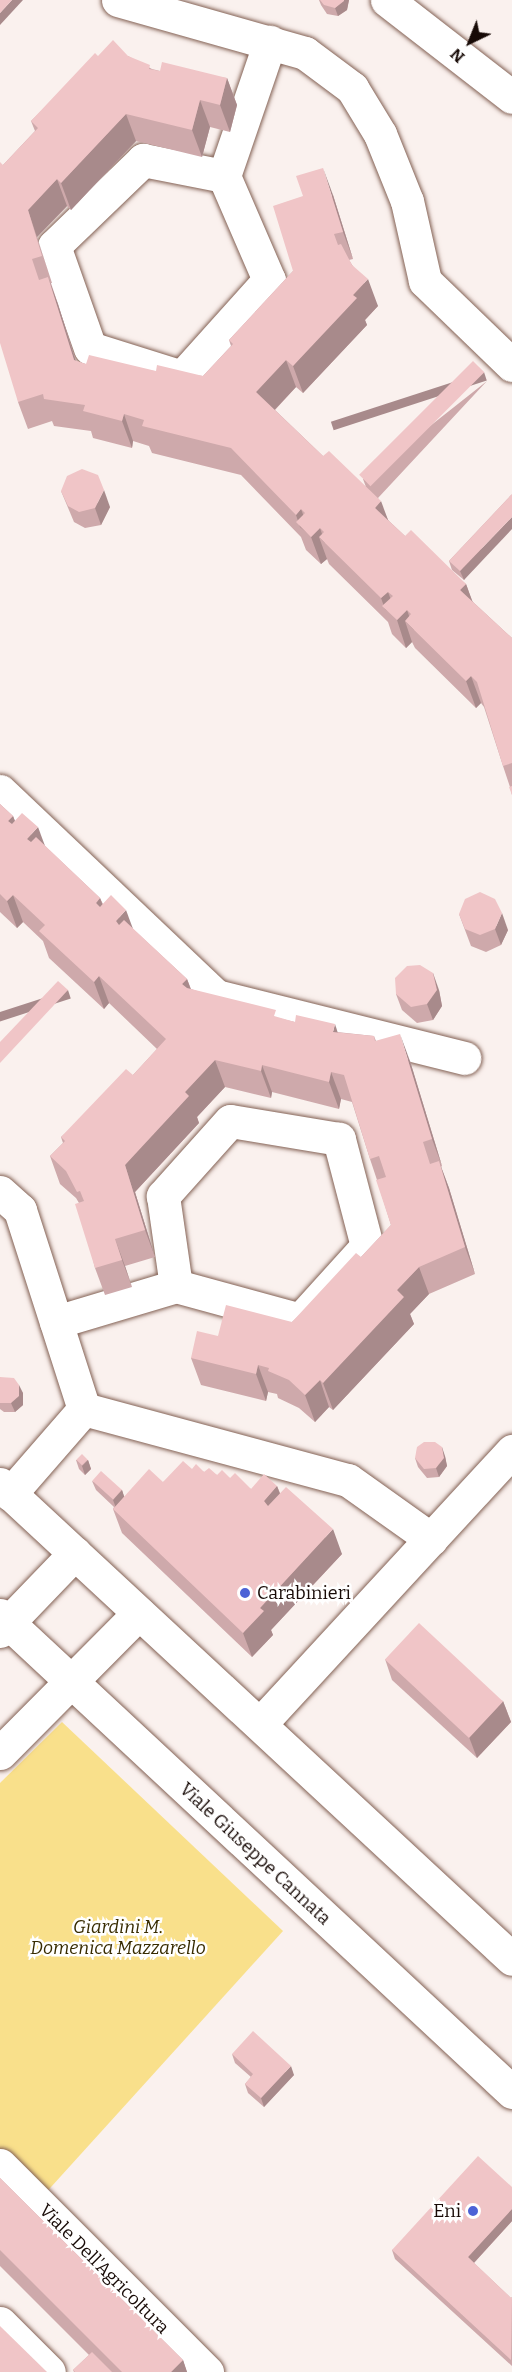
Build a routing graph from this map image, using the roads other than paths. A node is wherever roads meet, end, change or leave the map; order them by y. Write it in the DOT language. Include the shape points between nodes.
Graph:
graph roads {
  1 [pos="118,0"];
  2 [pos="387,0"];
  3 [pos="270,42"];
  4 [pos="512,97"];
  5 [pos="224,176"];
  6 [pos="512,365"];
  7 [pos="0,790"];
  8 [pos="464,1058"];
  9 [pos="0,1192"];
  10 [pos="176,1286"];
  11 [pos="56,1322"];
  12 [pos="84,1409"];
  13 [pos="512,1451"];
  14 [pos="5,1489"];
  15 [pos="431,1539"];
  16 [pos="75,1553"];
  17 [pos="139,1613"];
  18 [pos="3,1622"];
  19 [pos="72,1682"];
  20 [pos="260,1724"];
  21 [pos="0,1753"];
  22 [pos="512,1959"];
  23 [pos="512,2092"];
  24 [pos="0,2165"];
  25 [pos="0,2323"];
  26 [pos="49,2372"];
  27 [pos="207,2372"];
  1 -- 3 [label="street"];
  2 -- 4 [label="street"];
  3 -- 5 [label="street"];
  3 -- 6 [label="street" via="305,53 352,88 380,134 407,201 424,281"];
  5 -- 5 [label="street" via="143,160 54,246 90,348 182,377 269,280"];
  7 -- 8 [label="street" via="216,996"];
  9 -- 11 [label="street" via="20,1210"];
  10 -- 10 [label="street" via="300,1320 367,1246 339,1139 230,1121 163,1196"];
  10 -- 11 [label="street"];
  11 -- 12 [label="street"];
  12 -- 14 [label="street"];
  12 -- 15 [label="street" via="348,1480"];
  13 -- 15 [label="street"];
  14 -- 16 [label="street"];
  15 -- 20 [label="street"];
  16 -- 17 [label="street"];
  16 -- 18 [label="street"];
  17 -- 19 [label="street"];
  17 -- 20 [label="street"];
  18 -- 19 [label="street, Viale Giuseppe Cannata"];
  19 -- 21 [label="street"];
  19 -- 23 [label="street, Viale Giuseppe Cannata"];
  20 -- 22 [label="street"];
  24 -- 27 [label="street, Viale Dell'Agricoltura"];
  25 -- 26 [label="street"];
}
